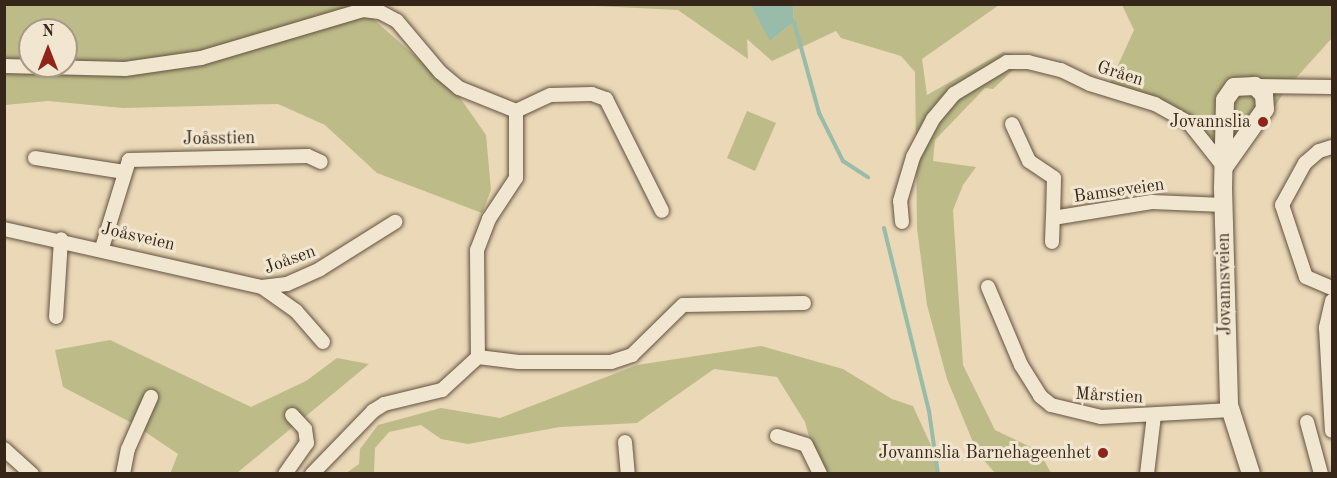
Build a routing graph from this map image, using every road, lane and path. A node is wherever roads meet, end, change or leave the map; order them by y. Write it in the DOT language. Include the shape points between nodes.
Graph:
graph roads {
  1 [pos="4,66"];
  2 [pos="1255,86"];
  3 [pos="1332,87"];
  4 [pos="516,111"];
  5 [pos="1012,124"];
  6 [pos="1332,147"];
  7 [pos="35,158"];
  8 [pos="321,162"];
  9 [pos="1224,167"];
  10 [pos="124,172"];
  11 [pos="1224,205"];
  12 [pos="662,210"];
  13 [pos="1053,218"];
  14 [pos="395,222"];
  15 [pos="902,222"];
  16 [pos="4,229"];
  17 [pos="61,239"];
  18 [pos="1052,242"];
  19 [pos="102,248"];
  20 [pos="262,287"];
  21 [pos="988,287"];
  22 [pos="1332,288"];
  23 [pos="1332,301"];
  24 [pos="804,303"];
  25 [pos="56,317"];
  26 [pos="323,342"];
  27 [pos="478,357"];
  28 [pos="151,397"];
  29 [pos="1231,410"];
  30 [pos="292,415"];
  31 [pos="1154,416"];
  32 [pos="1307,422"];
  33 [pos="1332,431"];
  34 [pos="777,436"];
  35 [pos="625,442"];
  36 [pos="4,449"];
  37 [pos="32,474"];
  38 [pos="123,474"];
  39 [pos="285,474"];
  40 [pos="312,474"];
  41 [pos="628,474"];
  42 [pos="820,474"];
  43 [pos="1147,474"];
  44 [pos="1251,474"];
  45 [pos="1321,474"];
  1 -- 4 [label="street" via="69,70 172,64 342,14 373,10 397,21 440,72 459,88"];
  2 -- 3 [label="street"];
  2 -- 9 [label="street" via="1264,95 1265,109"];
  2 -- 9 [label="street, Jovannsveien" via="1244,85 1229,92"];
  4 -- 12 [label="street" via="551,95 592,94 606,99"];
  4 -- 27 [label="street" via="516,178 489,219 477,250"];
  5 -- 13 [label="street, Bamseveien" via="1029,161 1053,178"];
  6 -- 22 [label="street" via="1305,163 1282,205 1306,277"];
  7 -- 10 [label="street"];
  8 -- 10 [label="street, Joåsstien" via="308,156 138,158 126,164"];
  9 -- 11 [label="street, Jovannsveien"];
  9 -- 15 [label="street, Gråen" via="1189,123 1155,104 1028,62 1007,62 954,94 933,120 913,156 900,201"];
  10 -- 19 [label="street"];
  11 -- 13 [label="street, Bamseveien" via="1152,202"];
  11 -- 29 [label="street, Jovannsveien"];
  13 -- 18 [label="street, Bamseveien"];
  14 -- 20 [label="street, Joåsen" via="320,269 286,284"];
  16 -- 17 [label="street, Joåsveien"];
  17 -- 19 [label="street, Joåsveien"];
  17 -- 25 [label="street"];
  19 -- 20 [label="street, Joåsveien"];
  20 -- 26 [label="street, Joåsen" via="296,311"];
  21 -- 31 [label="street, Mårstien" via="1021,365 1040,396 1051,405 1101,417"];
  23 -- 33 [label="street" via="1326,328"];
  24 -- 27 [label="street" via="683,305 632,356 611,362 519,362"];
  27 -- 40 [label="street" via="442,390 391,402 373,411"];
  28 -- 38 [label="street" via="128,449"];
  29 -- 31 [label="street, Mårstien"];
  29 -- 44 [label="street, Jovannsveien"];
  30 -- 39 [label="street" via="308,437"];
  31 -- 43 [label="street"];
  32 -- 45 [label="street"];
  34 -- 42 [label="street" via="806,445"];
  35 -- 41 [label="street"];
  36 -- 37 [label="street"];
}
